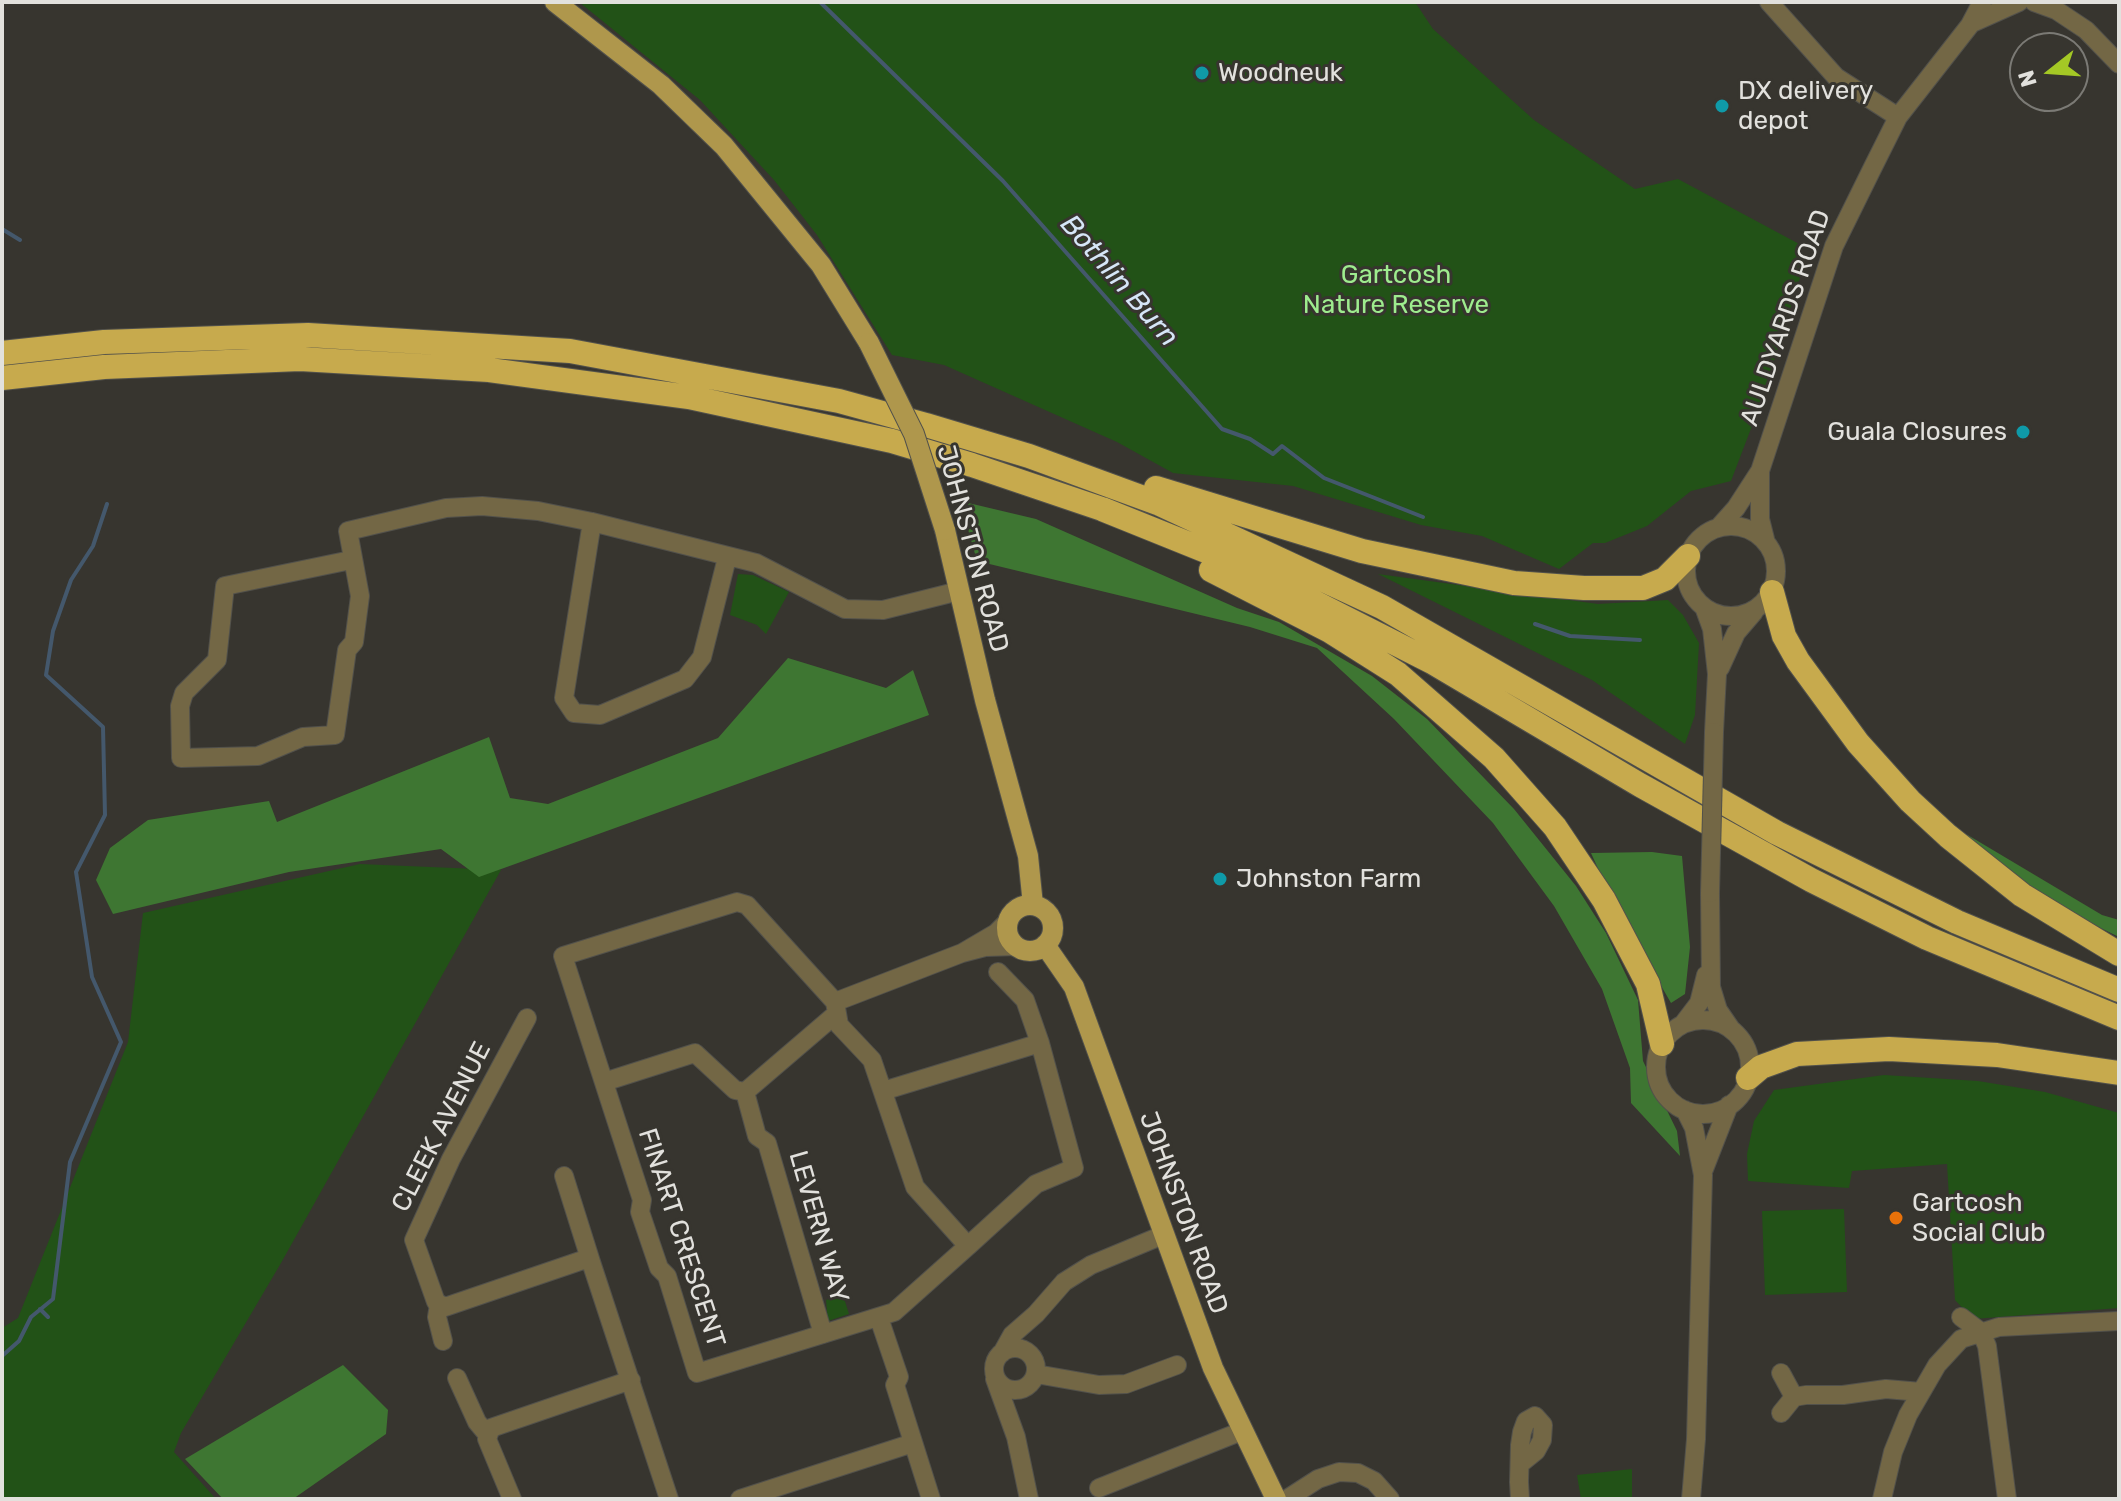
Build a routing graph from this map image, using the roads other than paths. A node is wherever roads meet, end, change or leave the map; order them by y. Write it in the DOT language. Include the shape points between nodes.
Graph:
graph roads {
  1 [pos="555,2"];
  2 [pos="1769,2"];
  3 [pos="1982,2"];
  4 [pos="2019,2"];
  5 [pos="2034,2"];
  6 [pos="2071,2"];
  7 [pos="1970,25"];
  8 [pos="2086,30"];
  9 [pos="2119,64"];
  10 [pos="1898,117"];
  11 [pos="2,353"];
  12 [pos="2,378"];
  13 [pos="926,425"];
  14 [pos="892,441"];
  15 [pos="1760,471"];
  16 [pos="592,522"];
  17 [pos="1719,527"];
  18 [pos="1765,539"];
  19 [pos="1688,556"];
  20 [pos="727,558"];
  21 [pos="351,560"];
  22 [pos="959,591"];
  23 [pos="1764,600"];
  24 [pos="1704,607"];
  25 [pos="1717,674"];
  26 [pos="1033,905"];
  27 [pos="1009,920"];
  28 [pos="1045,945"];
  29 [pos="1017,946"];
  30 [pos="962,953"];
  31 [pos="2119,954"];
  32 [pos="1709,960"];
  33 [pos="998,972"];
  34 [pos="2119,990"];
  35 [pos="835,1008"];
  36 [pos="527,1018"];
  37 [pos="2119,1018"];
  38 [pos="1683,1024"];
  39 [pos="1731,1029"];
  40 [pos="1040,1043"];
  41 [pos="1662,1044"];
  42 [pos="2119,1073"];
  43 [pos="1748,1078"];
  44 [pos="604,1082"];
  45 [pos="883,1091"];
  46 [pos="745,1092"];
  47 [pos="1729,1105"];
  48 [pos="1685,1110"];
  49 [pos="1703,1175"];
  50 [pos="564,1176"];
  51 [pos="1163,1235"];
  52 [pos="968,1246"];
  53 [pos="591,1262"];
  54 [pos="439,1304"];
  55 [pos="1036,1314"];
  56 [pos="1961,1317"];
  57 [pos="879,1318"];
  58 [pos="2119,1321"];
  59 [pos="1981,1332"];
  60 [pos="823,1334"];
  61 [pos="443,1341"];
  62 [pos="1002,1353"];
  63 [pos="1029,1353"];
  64 [pos="1177,1365"];
  65 [pos="1781,1373"];
  66 [pos="1036,1374"];
  67 [pos="457,1378"];
  68 [pos="995,1378"];
  69 [pos="631,1380"];
  70 [pos="1023,1389"];
  71 [pos="1921,1392"];
  72 [pos="1794,1397"];
  73 [pos="1781,1413"];
  74 [pos="1242,1431"];
  75 [pos="487,1434"];
  76 [pos="1016,1437"];
  77 [pos="913,1443"];
  78 [pos="1520,1464"];
  79 [pos="1099,1488"];
  80 [pos="512,1499"];
  81 [pos="669,1499"];
  82 [pos="740,1499"];
  83 [pos="931,1499"];
  84 [pos="1029,1499"];
  85 [pos="1276,1499"];
  86 [pos="1287,1499"];
  87 [pos="1390,1499"];
  88 [pos="1520,1499"];
  89 [pos="1691,1499"];
  90 [pos="1882,1499"];
  91 [pos="2007,1499"];
  1 -- 22 [label="main road, JOHNSTON ROAD, bridge" via="661,85 724,146 821,265 869,343 914,434"];
  2 -- 10 [label="street" via="1836,77"];
  3 -- 7 [label="street, AULDYARDS ROAD"];
  4 -- 7 [label="street, AULDYARDS ROAD"];
  5 -- 8 [label="street"];
  6 -- 8 [label="street"];
  7 -- 10 [label="street, AULDYARDS ROAD"];
  8 -- 9 [label="street"];
  10 -- 15 [label="street, AULDYARDS ROAD" via="1834,246"];
  11 -- 13 [label="highway" via="104,342 308,335 570,351 839,401"];
  12 -- 14 [label="highway" via="104,367 300,359 421,364 689,397"];
  13 -- 19 [label="highway" via="1043,453 1362,551 1505,581 1643,588 1665,579"];
  13 -- 34 [label="highway" via="1160,504 1382,607 1849,871"];
  14 -- 37 [label="highway" via="1075,500 1241,565 1432,662 1811,880 1927,938"];
  14 -- 41 [label="highway" via="1234,580 1398,674 1494,758 1563,839 1604,900 1648,984"];
  15 -- 17 [label="street, AULDYARDS ROAD"];
  15 -- 18 [label="street, AULDYARDS ROAD"];
  16 -- 20 [label="street"];
  16 -- 20 [label="street" via="564,698 574,713 600,715 685,679 702,657"];
  16 -- 21 [label="street" via="538,511 446,508 348,531"];
  17 -- 18 [label="street" via="1744,527"];
  17 -- 19 [label="street" via="1700,538"];
  18 -- 23 [label="street" via="1777,565"];
  19 -- 24 [label="street" via="1688,584"];
  20 -- 22 [label="street" via="756,563 845,609 865,612"];
  21 -- 21 [label="street" via="360,596 335,735 303,737 258,756 181,758 180,706 184,693 217,660 225,586"];
  22 -- 26 [label="main road, JOHNSTON ROAD" via="1028,856"];
  23 -- 24 [label="street" via="1725,616"];
  23 -- 25 [label="street" via="1736,633"];
  23 -- 31 [label="highway" via="1798,661 1858,743 1910,801 2010,885"];
  24 -- 25 [label="street"];
  25 -- 32 [label="street, bridge"];
  26 -- 27 [label="main road" via="1018,908"];
  26 -- 28 [label="main road, JOHNSTON ROAD" via="1046,912 1052,925"];
  27 -- 29 [label="main road" via="1008,934"];
  27 -- 30 [label="street"];
  28 -- 29 [label="main road" via="1031,950"];
  28 -- 51 [label="main road, JOHNSTON ROAD" via="1074,987"];
  29 -- 30 [label="street"];
  30 -- 35 [label="street"];
  32 -- 38 [label="street" via="1699,1003"];
  32 -- 39 [label="street" via="1714,1001"];
  33 -- 40 [label="street" via="1025,1000"];
  35 -- 44 [label="street, FINART CRESCENT" via="741,903 563,956"];
  35 -- 45 [label="street, FINART CRESCENT" via="839,1025 872,1060"];
  35 -- 46 [label="street"];
  36 -- 54 [label="street, CLEEK AVENUE" via="414,1240"];
  38 -- 39 [label="street" via="1705,1020"];
  38 -- 41 [label="street"];
  39 -- 43 [label="street" via="1747,1050"];
  40 -- 45 [label="street"];
  40 -- 52 [label="street" via="1074,1168 1036,1184"];
  41 -- 48 [label="street" via="1656,1065 1660,1087"];
  42 -- 43 [label="highway" via="1997,1055 1889,1049 1797,1054 1761,1067"];
  43 -- 47 [label="street"];
  44 -- 46 [label="street" via="695,1053 735,1090"];
  44 -- 60 [label="street, FINART CRESCENT" via="642,1200 640,1212 659,1268 667,1276 697,1373"];
  45 -- 52 [label="street, FINART CRESCENT" via="915,1187"];
  46 -- 60 [label="street, LEVERN WAY" via="757,1136 767,1143"];
  47 -- 48 [label="street" via="1703,1114"];
  47 -- 49 [label="street"];
  48 -- 49 [label="street"];
  49 -- 89 [label="street"];
  50 -- 53 [label="street"];
  51 -- 55 [label="street" via="1091,1265 1064,1282"];
  51 -- 74 [label="main road, JOHNSTON ROAD"];
  52 -- 57 [label="street, FINART CRESCENT" via="894,1312"];
  53 -- 54 [label="street" via="583,1260 445,1307"];
  53 -- 69 [label="street"];
  54 -- 61 [label="street, CLEEK AVENUE"];
  55 -- 62 [label="street" via="1012,1335"];
  55 -- 63 [label="street"];
  56 -- 59 [label="street"];
  57 -- 60 [label="street, FINART CRESCENT"];
  57 -- 77 [label="street"];
  58 -- 59 [label="street"];
  59 -- 71 [label="street" via="1949,1349"];
  59 -- 91 [label="street"];
  62 -- 63 [label="street" via="1017,1348"];
  62 -- 68 [label="street" via="993,1367"];
  63 -- 66 [label="street"];
  64 -- 66 [label="street" via="1126,1384"];
  65 -- 72 [label="street"];
  66 -- 70 [label="street"];
  67 -- 75 [label="street"];
  68 -- 70 [label="street" via="1003,1387"];
  68 -- 76 [label="street"];
  69 -- 75 [label="street" via="520,1417"];
  69 -- 81 [label="street"];
  70 -- 76 [label="street"];
  71 -- 72 [label="street" via="1886,1389"];
  71 -- 90 [label="street" via="1893,1452"];
  72 -- 73 [label="street"];
  74 -- 79 [label="street"];
  74 -- 85 [label="main road, JOHNSTON ROAD"];
  75 -- 80 [label="street"];
  76 -- 84 [label="street"];
  77 -- 82 [label="street"];
  77 -- 83 [label="street"];
  78 -- 88 [label="street"];
  86 -- 87 [label="street" via="1339,1472 1374,1481"];
}
